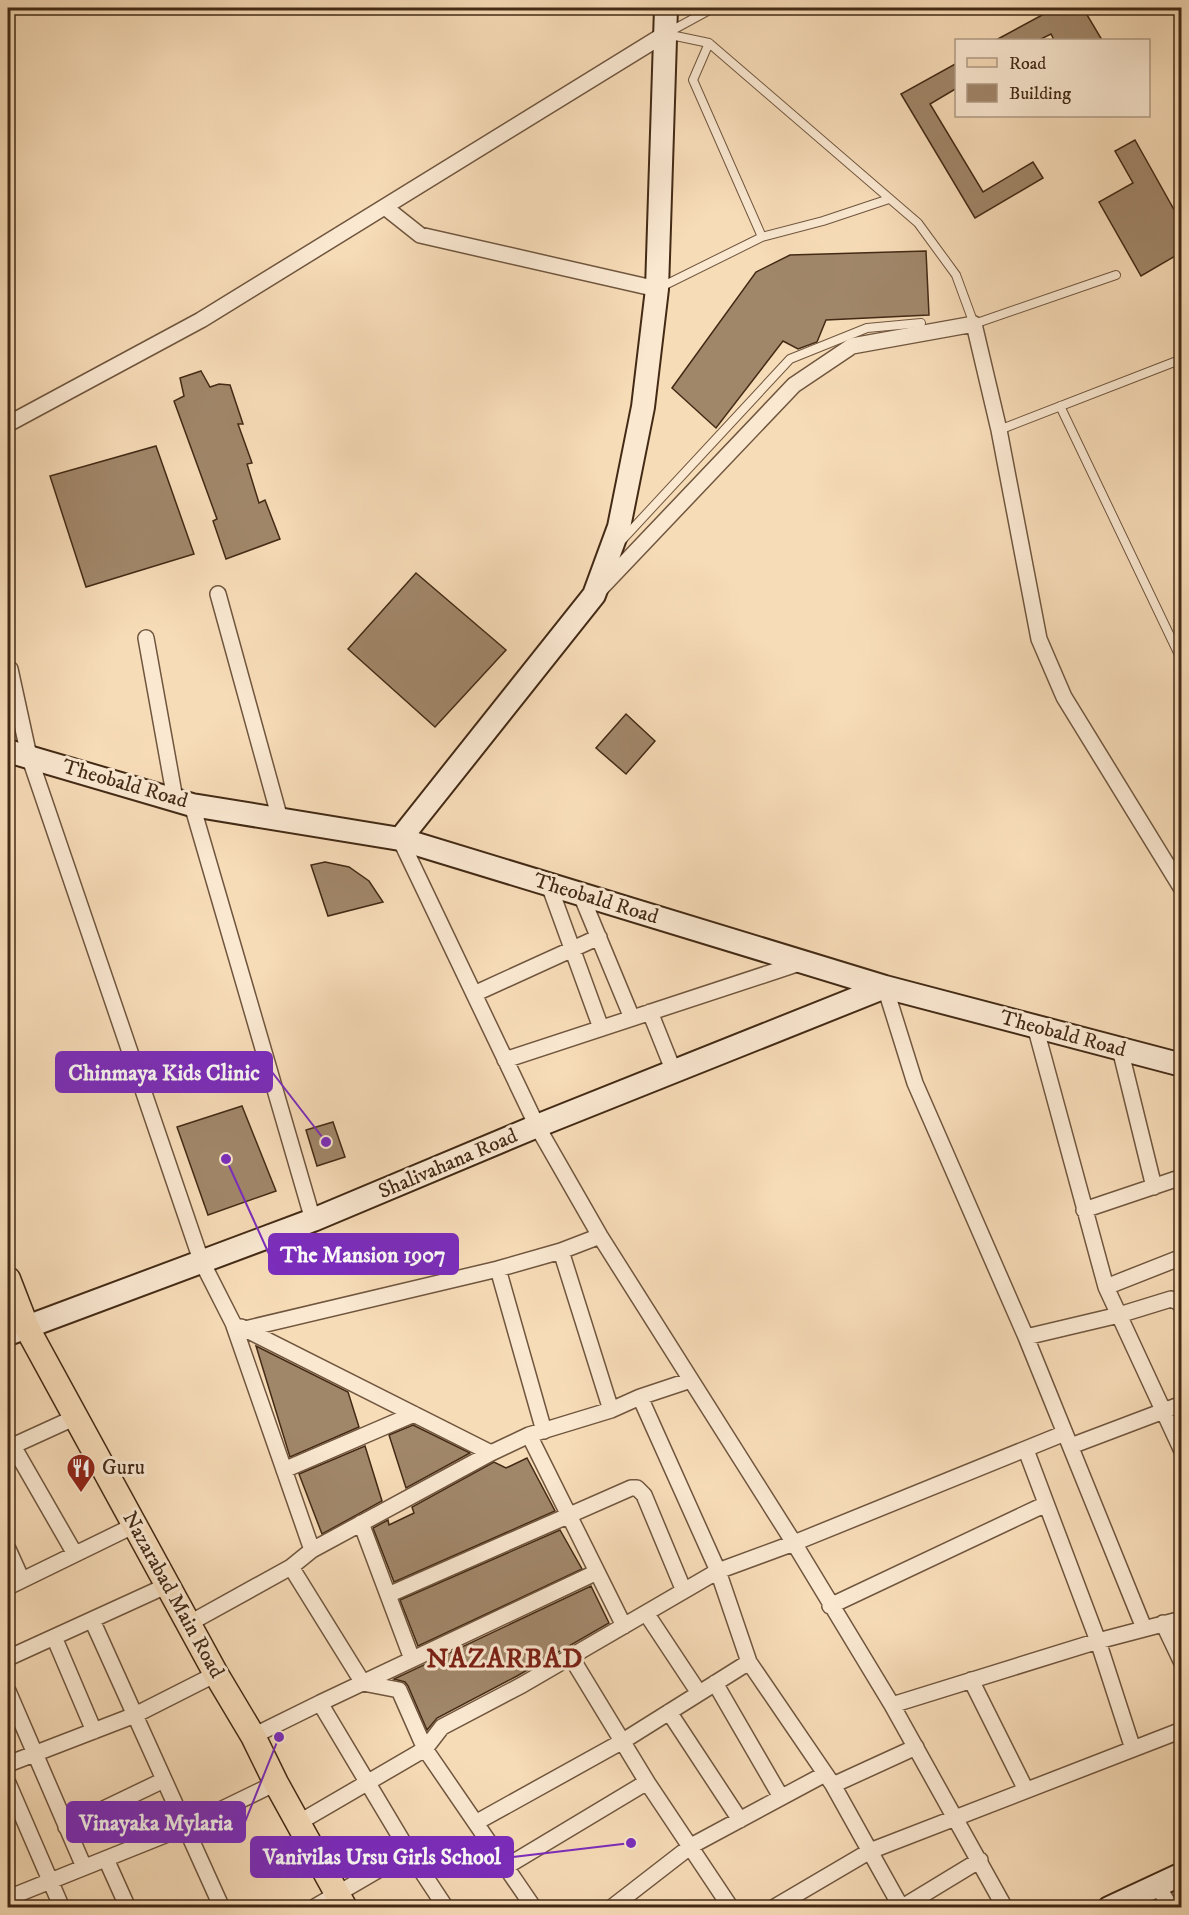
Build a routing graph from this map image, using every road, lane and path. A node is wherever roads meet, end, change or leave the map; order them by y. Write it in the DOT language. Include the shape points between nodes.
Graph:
graph roads {
  1 [pos="666,8"];
  2 [pos="713,8"];
  3 [pos="665,34"];
  4 [pos="709,43"];
  5 [pos="889,199"];
  6 [pos="386,208"];
  7 [pos="762,237"];
  8 [pos="1116,275"];
  9 [pos="657,289"];
  10 [pos="921,323"];
  11 [pos="974,324"];
  12 [pos="1182,359"];
  13 [pos="1060,406"];
  14 [pos="8,424"];
  15 [pos="999,430"];
  16 [pos="610,552"];
  17 [pos="218,594"];
  18 [pos="594,595"];
  19 [pos="146,638"];
  20 [pos="1182,661"];
  21 [pos="10,669"];
  22 [pos="18,754"];
  23 [pos="184,802"];
  24 [pos="280,819"];
  25 [pos="400,839"];
  26 [pos="549,885"];
  27 [pos="1182,889"];
  28 [pos="581,895"];
  29 [pos="599,937"];
  30 [pos="573,950"];
  31 [pos="803,962"];
  32 [pos="885,987"];
  33 [pos="474,994"];
  34 [pos="650,1012"];
  35 [pos="632,1018"];
  36 [pos="1035,1026"];
  37 [pos="601,1028"];
  38 [pos="1120,1048"];
  39 [pos="505,1060"];
  40 [pos="1182,1065"];
  41 [pos="674,1072"];
  42 [pos="537,1126"];
  43 [pos="1182,1177"];
  44 [pos="1154,1187"];
  45 [pos="1084,1210"];
  46 [pos="314,1220"];
  47 [pos="600,1236"];
  48 [pos="561,1251"];
  49 [pos="1182,1257"];
  50 [pos="201,1260"];
  51 [pos="498,1269"];
  52 [pos="8,1279"];
  53 [pos="1106,1287"];
  54 [pos="1182,1307"];
  55 [pos="1119,1315"];
  56 [pos="239,1326"];
  57 [pos="17,1331"];
  58 [pos="1026,1337"];
  59 [pos="691,1380"];
  60 [pos="640,1397"];
  61 [pos="1182,1404"];
  62 [pos="611,1410"];
  63 [pos="1164,1410"];
  64 [pos="414,1414"];
  65 [pos="75,1417"];
  66 [pos="537,1433"];
  67 [pos="1068,1439"];
  68 [pos="10,1447"];
  69 [pos="1026,1450"];
  70 [pos="1182,1451"];
  71 [pos="491,1453"];
  72 [pos="284,1470"];
  73 [pos="1046,1504"];
  74 [pos="569,1515"];
  75 [pos="361,1523"];
  76 [pos="135,1525"];
  77 [pos="794,1543"];
  78 [pos="8,1548"];
  79 [pos="312,1550"];
  80 [pos="75,1554"];
  81 [pos="291,1567"];
  82 [pos="718,1571"];
  83 [pos="597,1572"];
  84 [pos="15,1584"];
  85 [pos="168,1585"];
  86 [pos="684,1591"];
  87 [pos="388,1595"];
  88 [pos="831,1606"];
  89 [pos="646,1613"];
  90 [pos="1182,1619"];
  91 [pos="92,1620"];
  92 [pos="188,1623"];
  93 [pos="1163,1623"];
  94 [pos="624,1626"];
  95 [pos="1144,1628"];
  96 [pos="54,1636"];
  97 [pos="1098,1641"];
  98 [pos="571,1657"];
  99 [pos="8,1658"];
  100 [pos="412,1659"];
  101 [pos="749,1662"];
  102 [pos="1182,1663"];
  103 [pos="216,1674"];
  104 [pos="971,1680"];
  105 [pos="363,1683"];
  106 [pos="715,1683"];
  107 [pos="8,1691"];
  108 [pos="699,1693"];
  109 [pos="320,1703"];
  110 [pos="892,1705"];
  111 [pos="669,1712"];
  112 [pos="135,1715"];
  113 [pos="1182,1730"];
  114 [pos="94,1731"];
  115 [pos="253,1736"];
  116 [pos="623,1741"];
  117 [pos="916,1747"];
  118 [pos="425,1749"];
  119 [pos="1133,1749"];
  120 [pos="33,1754"];
  121 [pos="8,1764"];
  122 [pos="829,1779"];
  123 [pos="164,1780"];
  124 [pos="647,1782"];
  125 [pos="8,1783"];
  126 [pos="276,1783"];
  127 [pos="369,1783"];
  128 [pos="1026,1790"];
  129 [pos="781,1797"];
  130 [pos="956,1817"];
  131 [pos="740,1820"];
  132 [pos="477,1822"];
  133 [pos="298,1823"];
  134 [pos="66,1827"];
  135 [pos="185,1827"];
  136 [pos="691,1846"];
  137 [pos="870,1851"];
  138 [pos="410,1852"];
  139 [pos="106,1859"];
  140 [pos="980,1860"];
  141 [pos="507,1866"];
  142 [pos="84,1867"];
  143 [pos="1182,1874"];
  144 [pos="50,1881"];
  145 [pos="1157,1885"];
  146 [pos="8,1898"];
  147 [pos="342,1901"];
  148 [pos="901,1907"];
  149 [pos="62,1908"];
  150 [pos="128,1908"];
  151 [pos="222,1908"];
  152 [pos="313,1908"];
  153 [pos="446,1908"];
  154 [pos="534,1908"];
  155 [pos="611,1908"];
  156 [pos="731,1908"];
  157 [pos="773,1908"];
  158 [pos="1005,1908"];
  159 [pos="1109,1908"];
  160 [pos="1171,1908"];
  1 -- 3 [label="street"];
  2 -- 3 [label="lane"];
  3 -- 4 [label="lane"];
  3 -- 6 [label="street"];
  3 -- 9 [label="street"];
  4 -- 5 [label="lane"];
  4 -- 7 [label="lane" via="693,80"];
  5 -- 7 [label="lane"];
  5 -- 11 [label="lane" via="918,223 956,275"];
  6 -- 9 [label="street" via="420,235"];
  6 -- 14 [label="street" via="201,320"];
  7 -- 9 [label="lane"];
  8 -- 11 [label="lane"];
  9 -- 16 [label="street" via="643,407 619,527"];
  10 -- 16 [label="lane" via="867,328 790,359"];
  11 -- 15 [label="street"];
  11 -- 18 [label="street" via="852,346 794,385"];
  12 -- 13 [label="lane"];
  13 -- 15 [label="lane"];
  13 -- 20 [label="lane"];
  15 -- 27 [label="street" via="1039,639 1064,697"];
  16 -- 18 [label="street"];
  17 -- 24 [label="street"];
  18 -- 25 [label="street"];
  19 -- 23 [label="street"];
  21 -- 22 [label="street"];
  22 -- 23 [label="street, Theobald Road"];
  22 -- 50 [label="street"];
  23 -- 24 [label="street, Theobald Road"];
  23 -- 46 [label="street"];
  24 -- 25 [label="street, Theobald Road"];
  25 -- 26 [label="street, Theobald Road"];
  25 -- 33 [label="street"];
  26 -- 28 [label="street, Theobald Road"];
  26 -- 30 [label="street"];
  28 -- 29 [label="street"];
  28 -- 31 [label="street, Theobald Road"];
  29 -- 30 [label="street"];
  29 -- 35 [label="street"];
  30 -- 33 [label="street"];
  30 -- 37 [label="street"];
  31 -- 32 [label="street, Theobald Road"];
  31 -- 34 [label="street"];
  32 -- 36 [label="street, Theobald Road"];
  32 -- 41 [label="street, Shalivahana Road"];
  32 -- 58 [label="street" via="915,1083"];
  33 -- 39 [label="street"];
  34 -- 35 [label="street"];
  34 -- 41 [label="street"];
  35 -- 37 [label="street"];
  36 -- 38 [label="street, Theobald Road"];
  36 -- 45 [label="street"];
  37 -- 39 [label="street"];
  38 -- 40 [label="street, Theobald Road"];
  38 -- 44 [label="street"];
  39 -- 42 [label="street"];
  41 -- 42 [label="street, Shalivahana Road"];
  42 -- 46 [label="street, Shalivahana Road"];
  42 -- 47 [label="street"];
  43 -- 44 [label="street"];
  44 -- 45 [label="street"];
  45 -- 53 [label="street"];
  46 -- 50 [label="street, Shalivahana Road"];
  47 -- 48 [label="street"];
  47 -- 59 [label="street"];
  48 -- 51 [label="street"];
  48 -- 62 [label="street"];
  49 -- 53 [label="street"];
  50 -- 56 [label="street"];
  50 -- 57 [label="street, Shalivahana Road"];
  51 -- 56 [label="street"];
  51 -- 66 [label="street"];
  52 -- 57 [label="main road, Nazarabad Main Road"];
  53 -- 55 [label="street"];
  54 -- 55 [label="street" via="1171,1299"];
  55 -- 58 [label="street"];
  55 -- 63 [label="street"];
  56 -- 64 [label="street"];
  56 -- 72 [label="street"];
  57 -- 65 [label="main road, Nazarabad Main Road"];
  58 -- 67 [label="street"];
  59 -- 60 [label="street"];
  59 -- 77 [label="street"];
  60 -- 62 [label="street"];
  60 -- 82 [label="street"];
  61 -- 63 [label="street"];
  62 -- 66 [label="street"];
  63 -- 67 [label="street"];
  63 -- 70 [label="street"];
  64 -- 71 [label="street"];
  64 -- 72 [label="street"];
  65 -- 68 [label="street"];
  65 -- 76 [label="main road, Nazarabad Main Road"];
  66 -- 71 [label="street"];
  66 -- 74 [label="street"];
  67 -- 69 [label="street"];
  67 -- 95 [label="street"];
  68 -- 80 [label="street"];
  69 -- 73 [label="street"];
  69 -- 77 [label="street"];
  71 -- 75 [label="street"];
  72 -- 79 [label="street"];
  73 -- 88 [label="street"];
  73 -- 97 [label="street"];
  74 -- 83 [label="street"];
  74 -- 86 [label="street" via="638,1488"];
  74 -- 87 [label="street"];
  75 -- 79 [label="street"];
  75 -- 87 [label="street"];
  76 -- 80 [label="street"];
  76 -- 85 [label="main road, Nazarabad Main Road"];
  77 -- 82 [label="street"];
  77 -- 88 [label="street"];
  78 -- 84 [label="street"];
  79 -- 81 [label="street"];
  80 -- 84 [label="street"];
  81 -- 92 [label="street"];
  81 -- 105 [label="street"];
  82 -- 86 [label="street"];
  82 -- 101 [label="street"];
  83 -- 94 [label="street"];
  83 -- 100 [label="street"];
  85 -- 91 [label="street"];
  85 -- 92 [label="main road, Nazarabad Main Road"];
  86 -- 89 [label="street"];
  87 -- 100 [label="street"];
  88 -- 110 [label="street"];
  89 -- 94 [label="street"];
  89 -- 108 [label="street"];
  90 -- 93 [label="street"];
  91 -- 96 [label="street"];
  91 -- 112 [label="street"];
  92 -- 103 [label="main road, Nazarabad Main Road"];
  93 -- 95 [label="street"];
  93 -- 102 [label="street"];
  94 -- 98 [label="street"];
  95 -- 97 [label="street"];
  96 -- 99 [label="street"];
  96 -- 114 [label="street"];
  97 -- 104 [label="street"];
  97 -- 119 [label="street"];
  98 -- 116 [label="street"];
  98 -- 118 [label="street" via="442,1727"];
  100 -- 105 [label="street"];
  101 -- 106 [label="street"];
  101 -- 122 [label="street"];
  103 -- 112 [label="street"];
  103 -- 115 [label="main road, Nazarabad Main Road"];
  104 -- 110 [label="street"];
  104 -- 128 [label="street"];
  105 -- 109 [label="street"];
  105 -- 118 [label="street" via="399,1690"];
  106 -- 108 [label="street"];
  106 -- 129 [label="street"];
  107 -- 120 [label="street"];
  108 -- 111 [label="street"];
  109 -- 115 [label="street"];
  109 -- 127 [label="street"];
  110 -- 117 [label="street"];
  111 -- 116 [label="street"];
  111 -- 131 [label="street"];
  112 -- 114 [label="street"];
  112 -- 123 [label="street"];
  113 -- 119 [label="street"];
  114 -- 120 [label="street"];
  115 -- 126 [label="main road, Nazarabad Main Road"];
  116 -- 124 [label="street"];
  116 -- 132 [label="street"];
  117 -- 122 [label="street"];
  117 -- 130 [label="street"];
  118 -- 127 [label="street"];
  118 -- 132 [label="street"];
  119 -- 128 [label="street"];
  120 -- 121 [label="street"];
  120 -- 134 [label="street"];
  122 -- 129 [label="street"];
  122 -- 137 [label="street"];
  123 -- 134 [label="street"];
  123 -- 135 [label="street"];
  124 -- 136 [label="street"];
  124 -- 141 [label="street"];
  125 -- 144 [label="street"];
  126 -- 133 [label="main road, Nazarabad Main Road"];
  126 -- 135 [label="street"];
  127 -- 133 [label="street"];
  127 -- 138 [label="street"];
  128 -- 130 [label="street"];
  129 -- 131 [label="street"];
  130 -- 137 [label="street"];
  130 -- 140 [label="street"];
  131 -- 136 [label="street"];
  132 -- 141 [label="street"];
  133 -- 147 [label="main road, Nazarabad Main Road"];
  134 -- 142 [label="street"];
  135 -- 139 [label="street"];
  135 -- 151 [label="street"];
  136 -- 155 [label="street"];
  136 -- 156 [label="street"];
  137 -- 148 [label="street"];
  137 -- 157 [label="street"];
  138 -- 147 [label="street"];
  138 -- 153 [label="street"];
  139 -- 142 [label="street"];
  139 -- 150 [label="street"];
  140 -- 148 [label="street"];
  140 -- 158 [label="street"];
  141 -- 154 [label="street"];
  142 -- 144 [label="street"];
  143 -- 145 [label="street"];
  144 -- 146 [label="street"];
  144 -- 149 [label="street"];
  145 -- 159 [label="street"];
  145 -- 160 [label="street"];
  147 -- 152 [label="street"];
}
